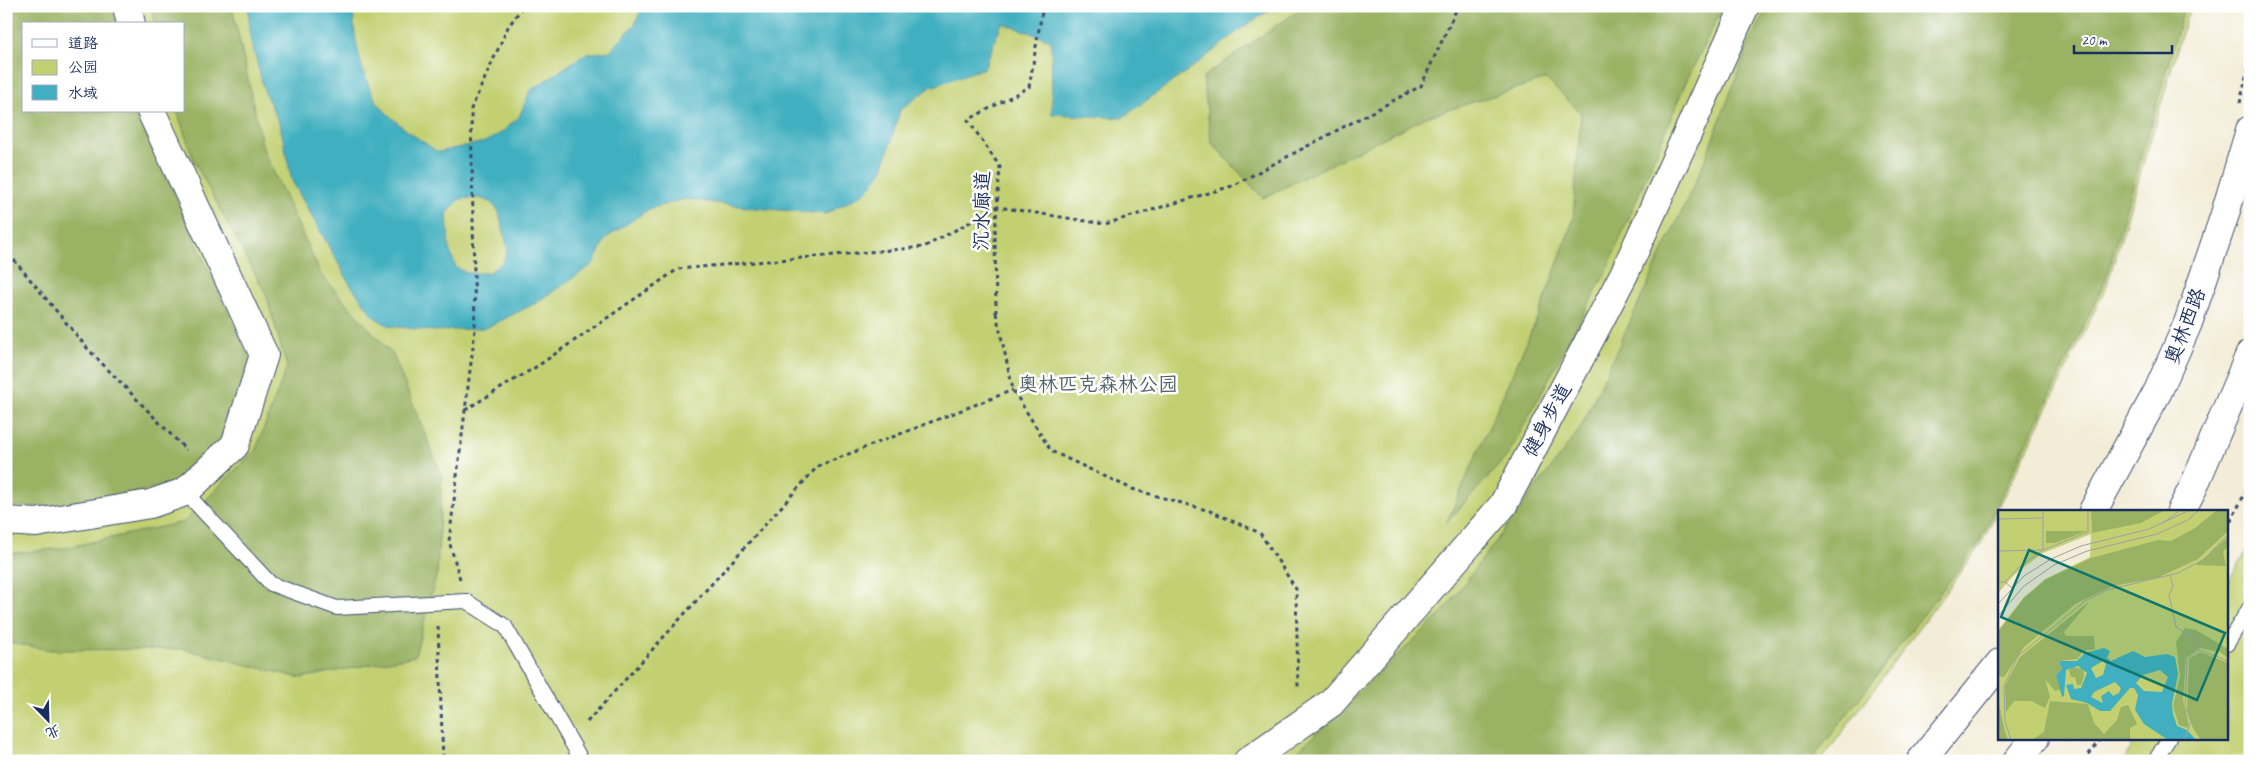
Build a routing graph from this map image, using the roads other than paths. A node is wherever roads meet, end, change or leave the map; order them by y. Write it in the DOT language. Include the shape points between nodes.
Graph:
graph roads {
  1 [pos="127,6"];
  2 [pos="1745,6"];
  3 [pos="131,22"];
  4 [pos="151,112"];
  5 [pos="2250,130"];
  6 [pos="2250,354"];
  7 [pos="185,492"];
  8 [pos="2095,510"];
  9 [pos="2182,510"];
  10 [pos="6,521"];
  11 [pos="2250,607"];
  12 [pos="2228,642"];
  13 [pos="1998,665"];
  14 [pos="2033,740"];
  15 [pos="2168,740"];
  16 [pos="582,761"];
  17 [pos="1248,761"];
  18 [pos="1921,761"];
  19 [pos="2016,761"];
  20 [pos="2155,761"];
  1 -- 3 [label="street"];
  2 -- 17 [label="street, 健身步道" via="1624,274 1503,504 1332,703"];
  4 -- 7 [label="street" via="264,355 235,445"];
  5 -- 8 [label="street, 奥林西路" via="2188,323 2158,392"];
  6 -- 9 [label="street"];
  7 -- 10 [label="street" via="150,504 36,523"];
  7 -- 16 [label="lane" via="271,584 338,608 466,601 505,626"];
  11 -- 12 [label="lane"];
  13 -- 18 [label="street"];
  14 -- 19 [label="street"];
  15 -- 20 [label="lane"];
}
